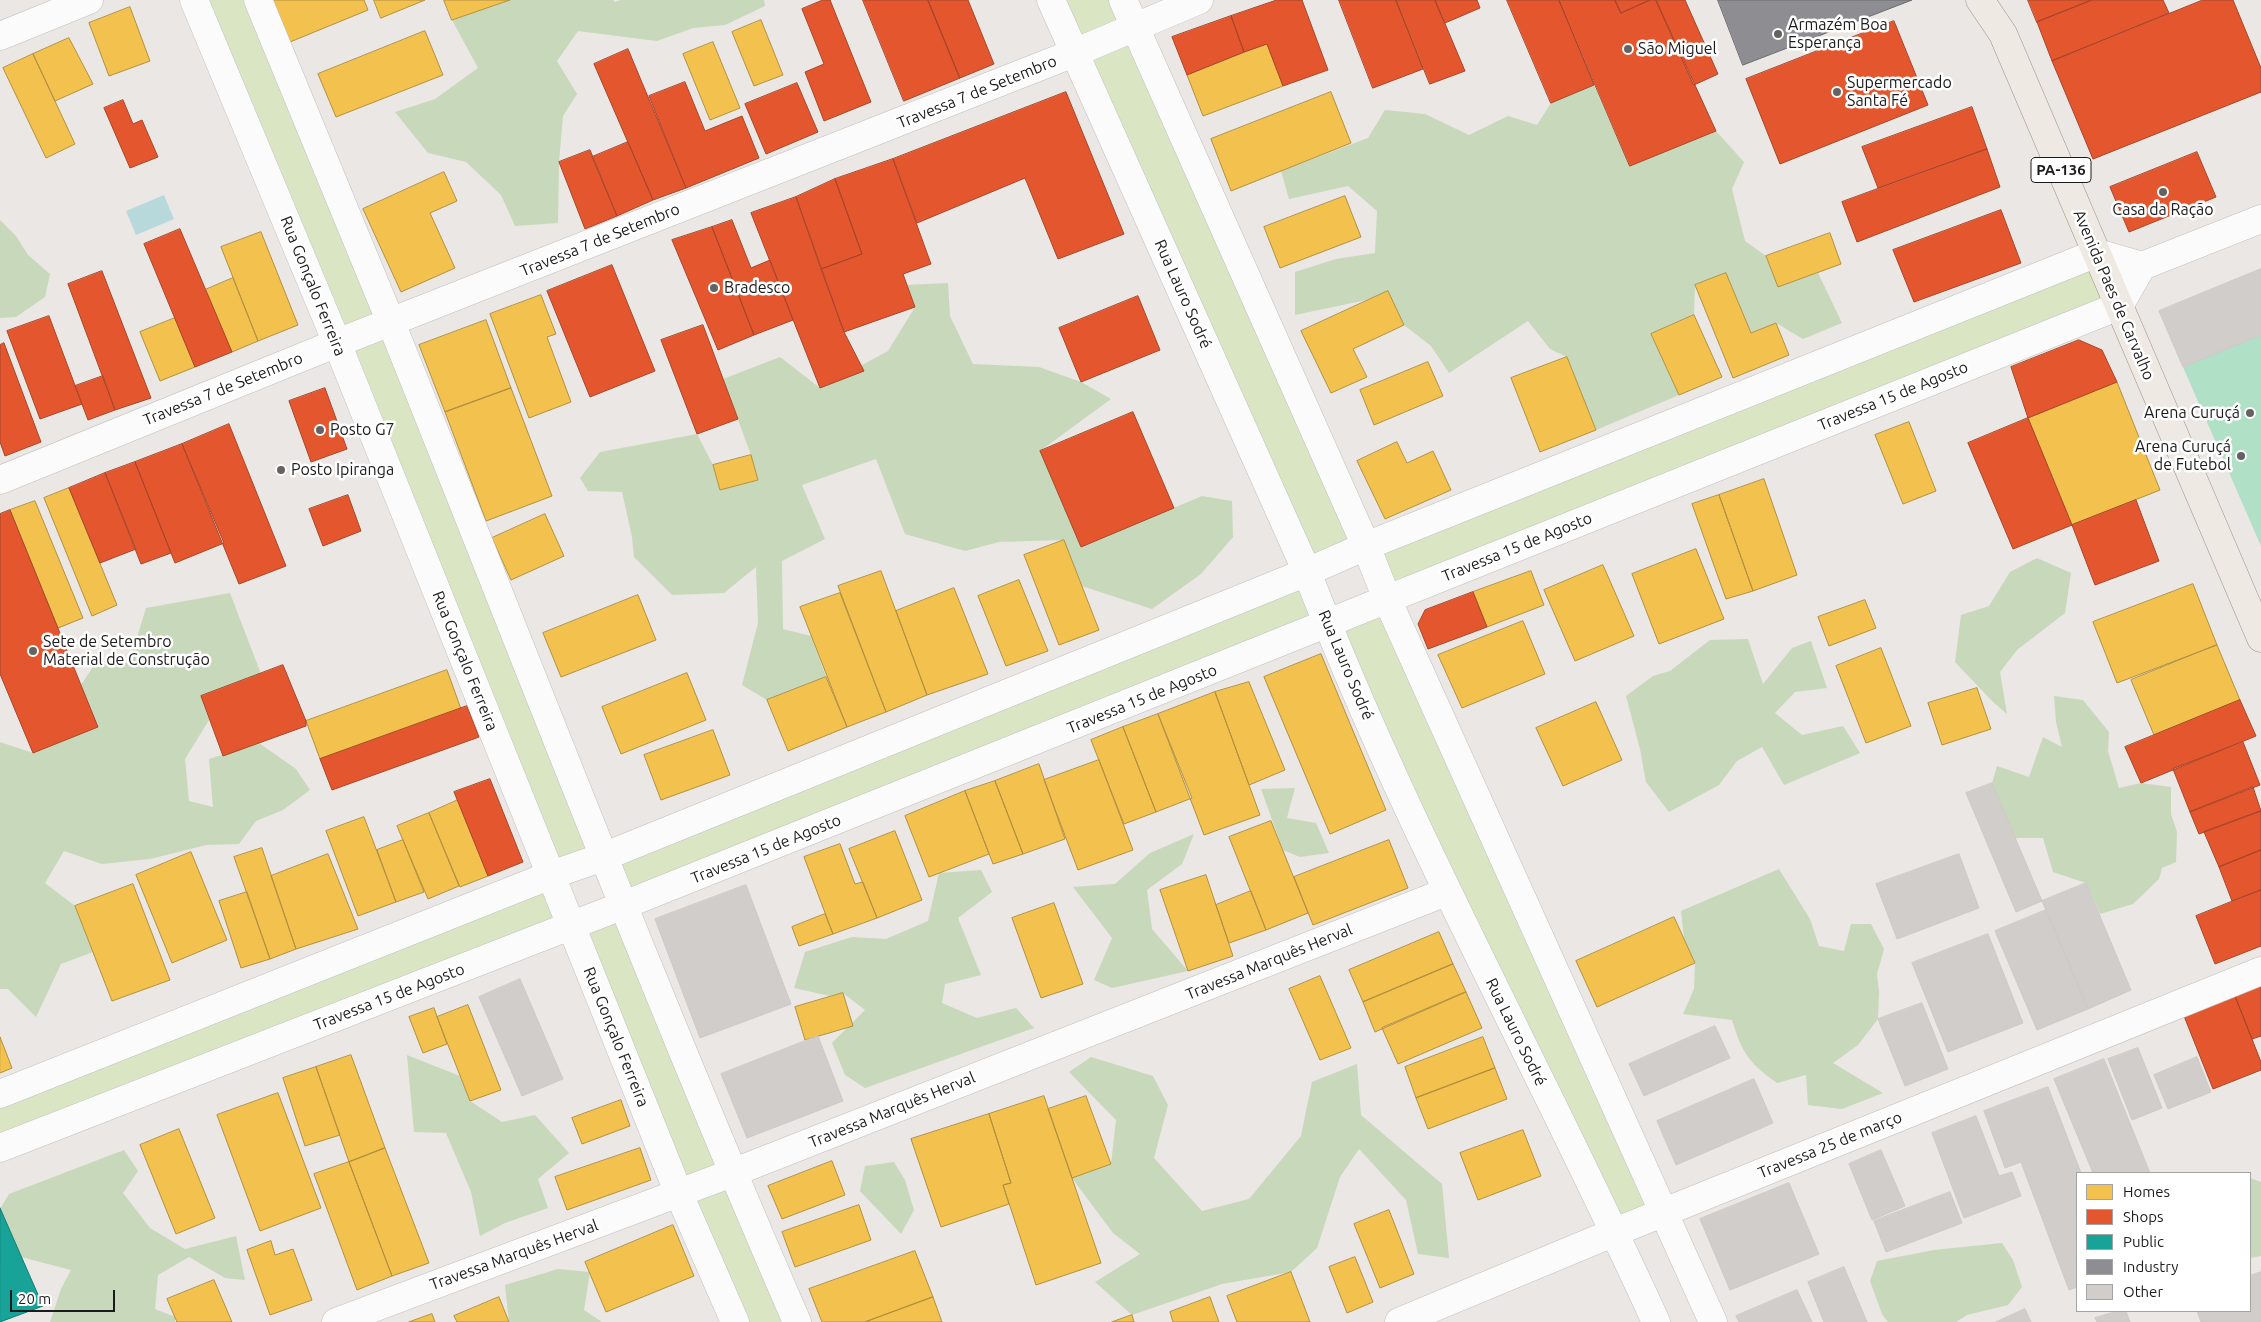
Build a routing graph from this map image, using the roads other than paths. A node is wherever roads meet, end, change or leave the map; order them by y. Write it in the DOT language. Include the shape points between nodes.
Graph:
graph roads {
  1 [pos="89,0"];
  2 [pos="194,0"];
  3 [pos="258,0"];
  4 [pos="1051,0"];
  5 [pos="1123,0"];
  6 [pos="1199,0"];
  7 [pos="1980,0"];
  8 [pos="1996,0"];
  9 [pos="1134,26"];
  10 [pos="2002,34"];
  11 [pos="0,36"];
  12 [pos="1074,53"];
  13 [pos="2261,219"];
  14 [pos="2097,253"];
  15 [pos="2142,266"];
  16 [pos="2119,306"];
  17 [pos="391,322"];
  18 [pos="337,343"];
  19 [pos="0,480"];
  20 [pos="1366,546"];
  21 [pos="1307,572"];
  22 [pos="1387,599"];
  23 [pos="1327,624"];
  24 [pos="2261,638"];
  25 [pos="603,857"];
  26 [pos="551,875"];
  27 [pos="1446,892"];
  28 [pos="624,905"];
  29 [pos="571,926"];
  30 [pos="2261,971"];
  31 [pos="0,1094"];
  32 [pos="0,1148"];
  33 [pos="732,1173"];
  34 [pos="679,1194"];
  35 [pos="1663,1213"];
  36 [pos="1615,1232"];
  37 [pos="336,1322"];
  38 [pos="735,1322"];
  39 [pos="797,1322"];
  40 [pos="1400,1322"];
  41 [pos="1656,1322"];
  42 [pos="1712,1322"];
  1 -- 11 [label="street"];
  2 -- 18 [label="street, Rua Gonçalo Ferreira"];
  3 -- 17 [label="street"];
  4 -- 12 [label="street, Rua Lauro Sodré"];
  5 -- 9 [label="street"];
  6 -- 9 [label="street, Travessa 7 de Setembro"];
  7 -- 10 [label="main road, Avenida Paes de Carvalho / PA-136"];
  8 -- 10 [label="main road, Avenida Paes de Carvalho / PA-136"];
  9 -- 12 [label="street, Travessa 7 de Setembro"];
  9 -- 20 [label="street"];
  10 -- 14 [label="main road, Avenida Paes de Carvalho / PA-136"];
  12 -- 17 [label="street, Travessa 7 de Setembro"];
  12 -- 21 [label="street, Rua Lauro Sodré"];
  13 -- 15 [label="street"];
  14 -- 15 [label="street"];
  14 -- 16 [label="main road, Avenida Paes de Carvalho / PA-136"];
  14 -- 20 [label="street"];
  15 -- 16 [label="street"];
  16 -- 22 [label="street, Travessa 15 de Agosto"];
  16 -- 24 [label="main road, Avenida Paes de Carvalho / PA-136"];
  17 -- 18 [label="street, Travessa 7 de Setembro"];
  17 -- 25 [label="street"];
  18 -- 19 [label="street, Travessa 7 de Setembro"];
  18 -- 26 [label="street, Rua Gonçalo Ferreira"];
  20 -- 21 [label="street"];
  20 -- 22 [label="street"];
  21 -- 23 [label="street, Rua Lauro Sodré"];
  21 -- 25 [label="street"];
  22 -- 23 [label="street, Travessa 15 de Agosto"];
  22 -- 35 [label="street"];
  23 -- 27 [label="street, Rua Lauro Sodré"];
  23 -- 28 [label="street, Travessa 15 de Agosto"];
  25 -- 26 [label="street"];
  25 -- 28 [label="street"];
  26 -- 29 [label="street, Rua Gonçalo Ferreira"];
  26 -- 31 [label="street"];
  27 -- 33 [label="street, Travessa Marquês Herval"];
  27 -- 36 [label="street, Rua Lauro Sodré"];
  28 -- 29 [label="street, Travessa 15 de Agosto"];
  28 -- 33 [label="street"];
  29 -- 32 [label="street, Travessa 15 de Agosto"];
  29 -- 34 [label="street, Rua Gonçalo Ferreira"];
  30 -- 35 [label="street, Travessa 25 de março"];
  33 -- 34 [label="street, Travessa Marquês Herval"];
  33 -- 39 [label="street"];
  34 -- 37 [label="street, Travessa Marquês Herval"];
  34 -- 38 [label="street, Rua Gonçalo Ferreira"];
  35 -- 36 [label="street, Travessa 25 de março"];
  35 -- 42 [label="street"];
  36 -- 40 [label="street, Travessa 25 de março"];
  36 -- 41 [label="street, Rua Lauro Sodré"];
}
